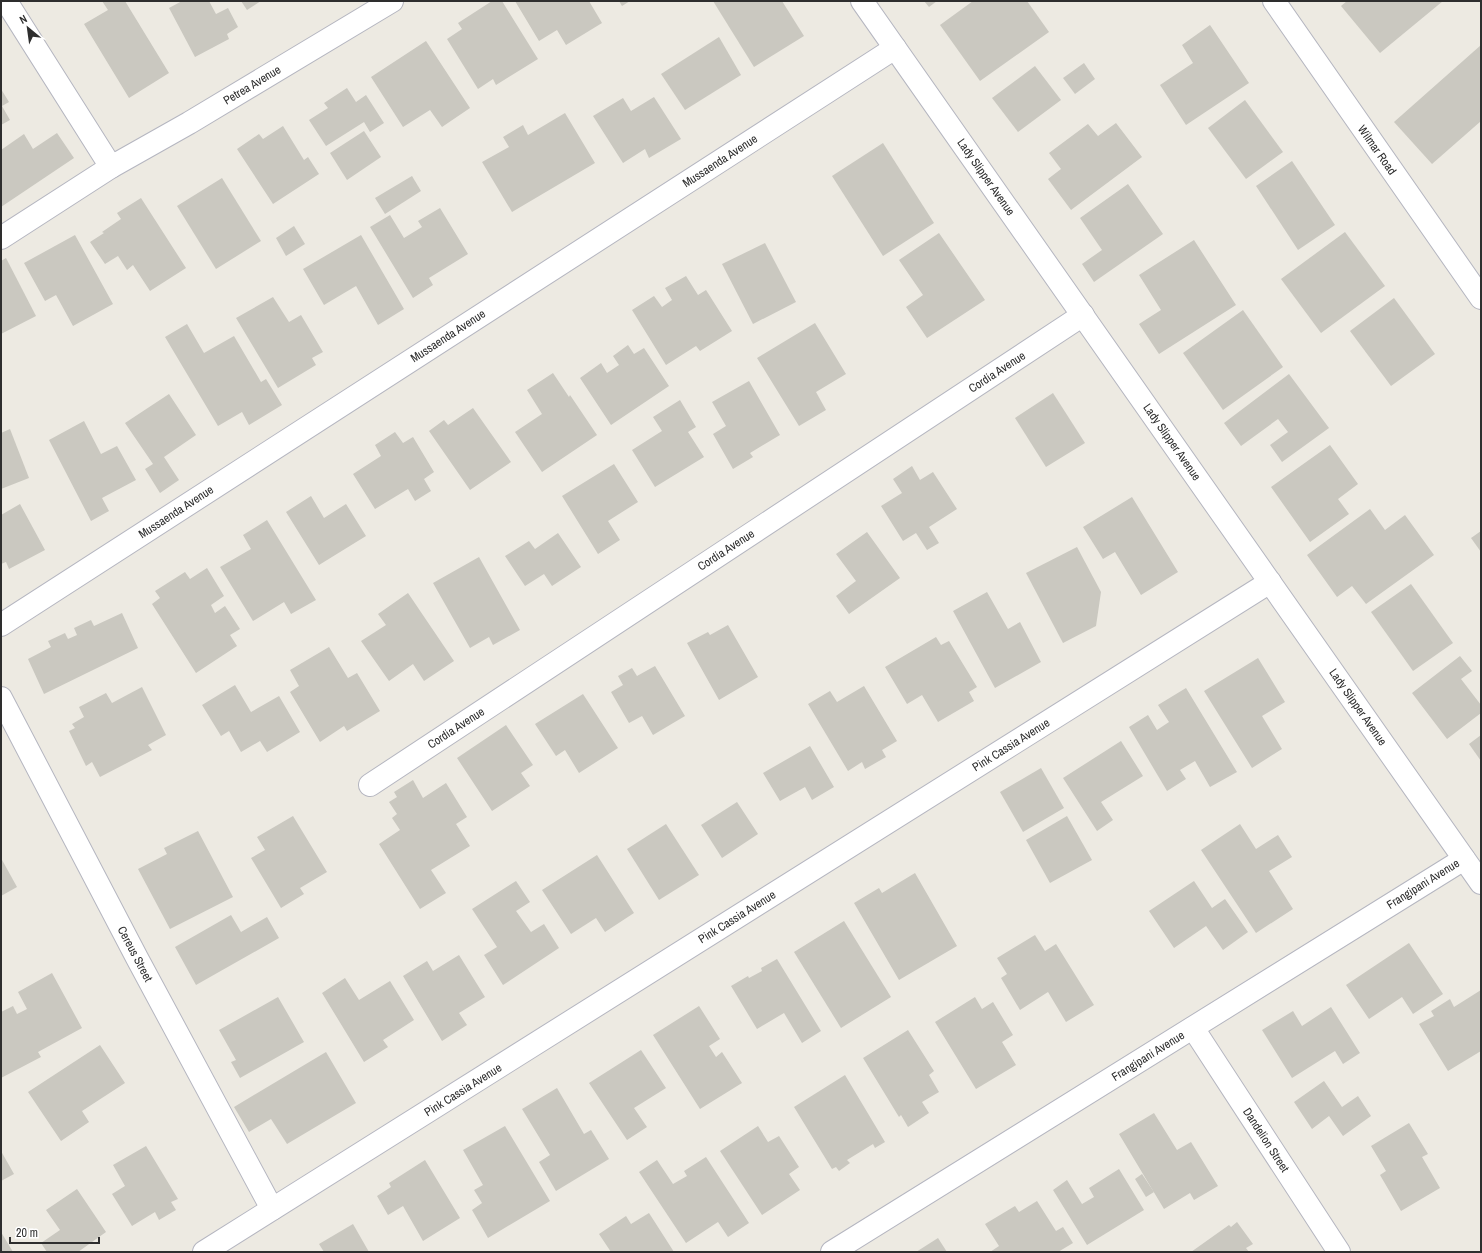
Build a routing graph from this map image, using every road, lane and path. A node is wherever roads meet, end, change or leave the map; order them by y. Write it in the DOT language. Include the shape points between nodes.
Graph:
graph roads {
  1 [pos="6,1"];
  2 [pos="392,1"];
  3 [pos="862,1"];
  4 [pos="1274,1"];
  5 [pos="895,48"];
  6 [pos="111,167"];
  7 [pos="1,238"];
  8 [pos="1481,298"];
  9 [pos="1083,315"];
  10 [pos="1270,582"];
  11 [pos="1,625"];
  12 [pos="1,698"];
  13 [pos="370,785"];
  14 [pos="1464,859"];
  15 [pos="1481,883"];
  16 [pos="1193,1028"];
  17 [pos="272,1209"];
  18 [pos="204,1252"];
  19 [pos="832,1252"];
  20 [pos="1339,1252"];
  1 -- 6 [label="street"];
  2 -- 6 [label="street, Petrea Avenue"];
  3 -- 5 [label="street, Lady Slipper Avenue"];
  4 -- 8 [label="street, Wilmar Road"];
  5 -- 9 [label="street, Lady Slipper Avenue"];
  5 -- 11 [label="street, Mussaenda Avenue"];
  6 -- 7 [label="street, Petrea Avenue"];
  9 -- 10 [label="street, Lady Slipper Avenue"];
  9 -- 13 [label="street, Cordia Avenue"];
  10 -- 14 [label="street, Lady Slipper Avenue"];
  10 -- 17 [label="street, Pink Cassia Avenue"];
  12 -- 17 [label="street, Cereus Street"];
  14 -- 15 [label="street, Lady Slipper Avenue"];
  14 -- 16 [label="street, Frangipani Avenue"];
  16 -- 19 [label="street, Frangipani Avenue"];
  16 -- 20 [label="street, Dandelion Street"];
  17 -- 18 [label="street, Pink Cassia Avenue"];
}
